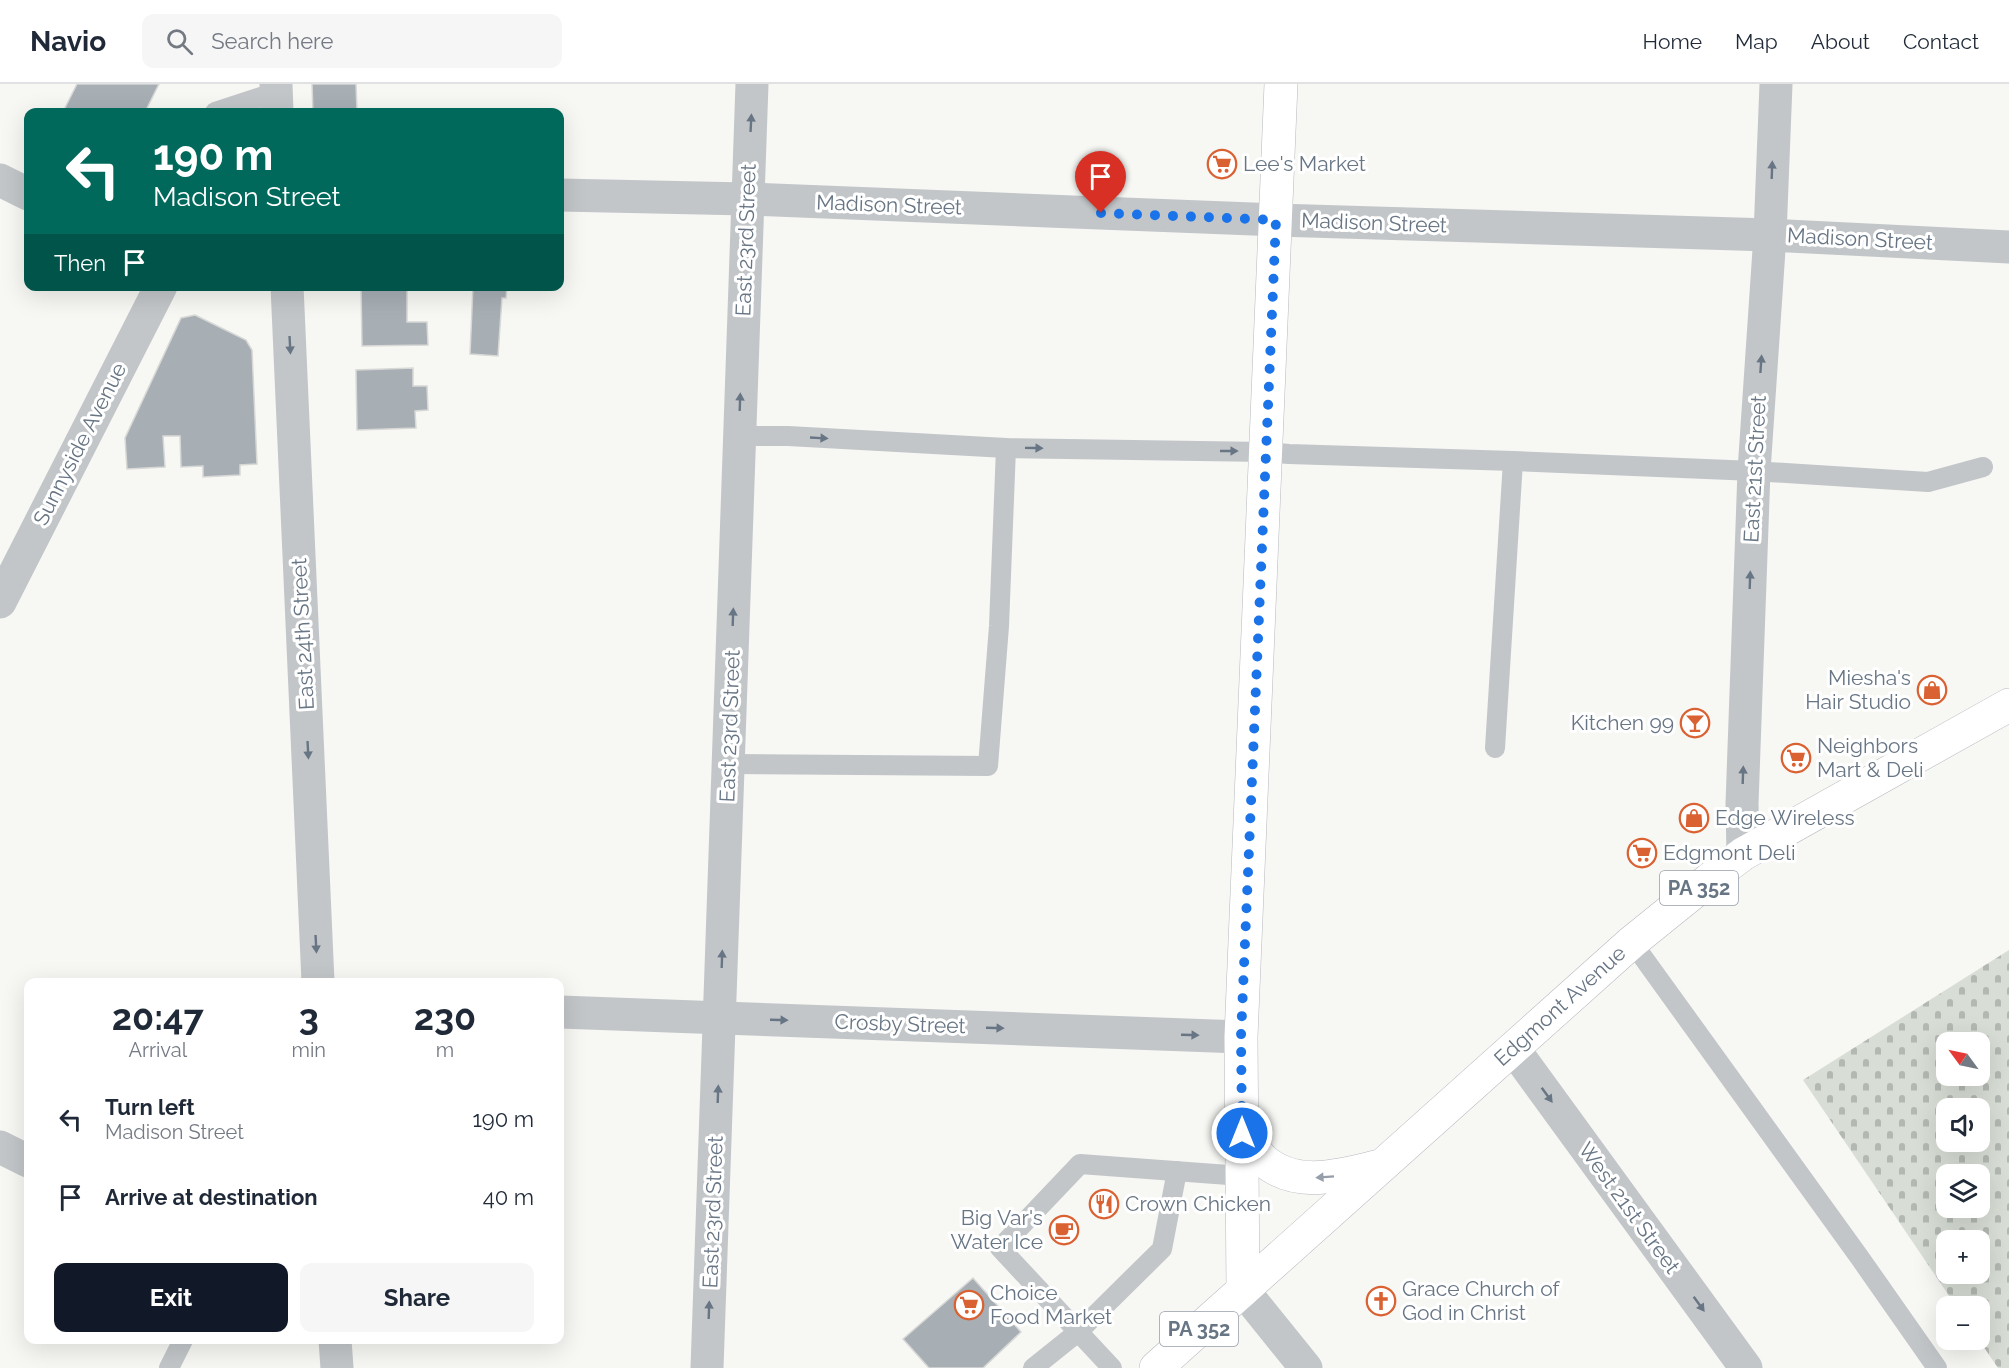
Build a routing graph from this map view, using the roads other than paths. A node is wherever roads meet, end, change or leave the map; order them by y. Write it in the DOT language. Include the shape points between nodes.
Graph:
graph roads {
  1 [pos="752,84"];
  2 [pos="1281,84"];
  3 [pos="1776,84"];
  4 [pos="276,96"];
  5 [pos="230,108"];
  6 [pos="0,180"];
  7 [pos="24,192"];
  8 [pos="564,195"];
  9 [pos="747,199"];
  10 [pos="1276,220"];
  11 [pos="1770,235"];
  12 [pos="2009,247"];
  13 [pos="158,291"];
  14 [pos="287,291"];
  15 [pos="739,436"];
  16 [pos="1006,448"];
  17 [pos="1266,452"];
  18 [pos="1513,461"];
  19 [pos="1983,467"];
  20 [pos="1754,471"];
  21 [pos="0,602"];
  22 [pos="2009,705"];
  23 [pos="1495,748"];
  24 [pos="728,764"];
  25 [pos="1743,854"];
  26 [pos="1632,942"];
  27 [pos="318,978"];
  28 [pos="564,1012"];
  29 [pos="720,1018"];
  30 [pos="1241,1036"];
  31 [pos="1513,1048"];
  32 [pos="1242,1133"];
  33 [pos="0,1147"];
  34 [pos="24,1159"];
  35 [pos="1382,1165"];
  36 [pos="1177,1171"];
  37 [pos="1242,1176"];
  38 [pos="1243,1290"];
  39 [pos="1078,1332"];
  40 [pos="181,1344"];
  41 [pos="335,1344"];
  42 [pos="169,1368"];
  43 [pos="337,1368"];
  44 [pos="707,1368"];
  45 [pos="1033,1368"];
  46 [pos="1112,1368"];
  47 [pos="1156,1368"];
  48 [pos="1306,1368"];
  49 [pos="1746,1368"];
  50 [pos="1937,1368"];
  9 -- 1 [label="street, East 23rd Street, one-way"];
  2 -- 10 [label="main road"];
  11 -- 3 [label="street, East 21st Street, one-way"];
  4 -- 5 [label="lane"];
  6 -- 7 [label="street"];
  8 -- 9 [label="street, Madison Street"];
  9 -- 10 [label="street, Madison Street"];
  15 -- 9 [label="street, East 23rd Street, one-way"];
  10 -- 11 [label="street, Madison Street"];
  10 -- 17 [label="main road"];
  11 -- 12 [label="street, Madison Street"];
  20 -- 11 [label="street, East 21st Street, one-way"];
  13 -- 21 [label="street, Sunnyside Avenue"];
  14 -- 27 [label="street, East 24th Street, one-way"];
  15 -- 16 [label="lane, one-way"];
  24 -- 15 [label="street, East 23rd Street, one-way"];
  16 -- 17 [label="lane, one-way"];
  16 -- 24 [label="lane" via="999,626 987,766"];
  17 -- 18 [label="lane"];
  17 -- 30 [label="main road"];
  18 -- 20 [label="lane"];
  18 -- 23 [label="lane"];
  19 -- 20 [label="lane" via="1928,482"];
  25 -- 20 [label="street, East 21st Street, one-way"];
  22 -- 25 [label="main road, Edgmont Avenue / PA 352"];
  29 -- 24 [label="street, East 23rd Street, one-way"];
  25 -- 26 [label="main road, Edgmont Avenue / PA 352"];
  26 -- 31 [label="main road, Edgmont Avenue / PA 352"];
  26 -- 50 [label="lane"];
  28 -- 29 [label="street, Crosby Street"];
  29 -- 30 [label="street, Crosby Street, one-way"];
  44 -- 29 [label="street, East 23rd Street, one-way"];
  30 -- 32 [label="main road"];
  31 -- 35 [label="main road, Edgmont Avenue / PA 352"];
  31 -- 49 [label="street, West 21st Street, one-way"];
  35 -- 32 [label="main road, one-way" via="1327,1179 1292,1175 1261,1158"];
  32 -- 37 [label="main road"];
  33 -- 34 [label="street"];
  35 -- 38 [label="main road, Edgmont Avenue / PA 352"];
  36 -- 37 [label="lane"];
  36 -- 39 [label="lane" via="1162,1249"];
  36 -- 39 [label="lane" via="1080,1164 1000,1248"];
  37 -- 38 [label="main road"];
  38 -- 47 [label="main road, Edgmont Avenue / PA 352"];
  38 -- 48 [label="street"];
  39 -- 45 [label="lane"];
  39 -- 46 [label="lane"];
  40 -- 42 [label="lane"];
  41 -- 43 [label="street"];
}
